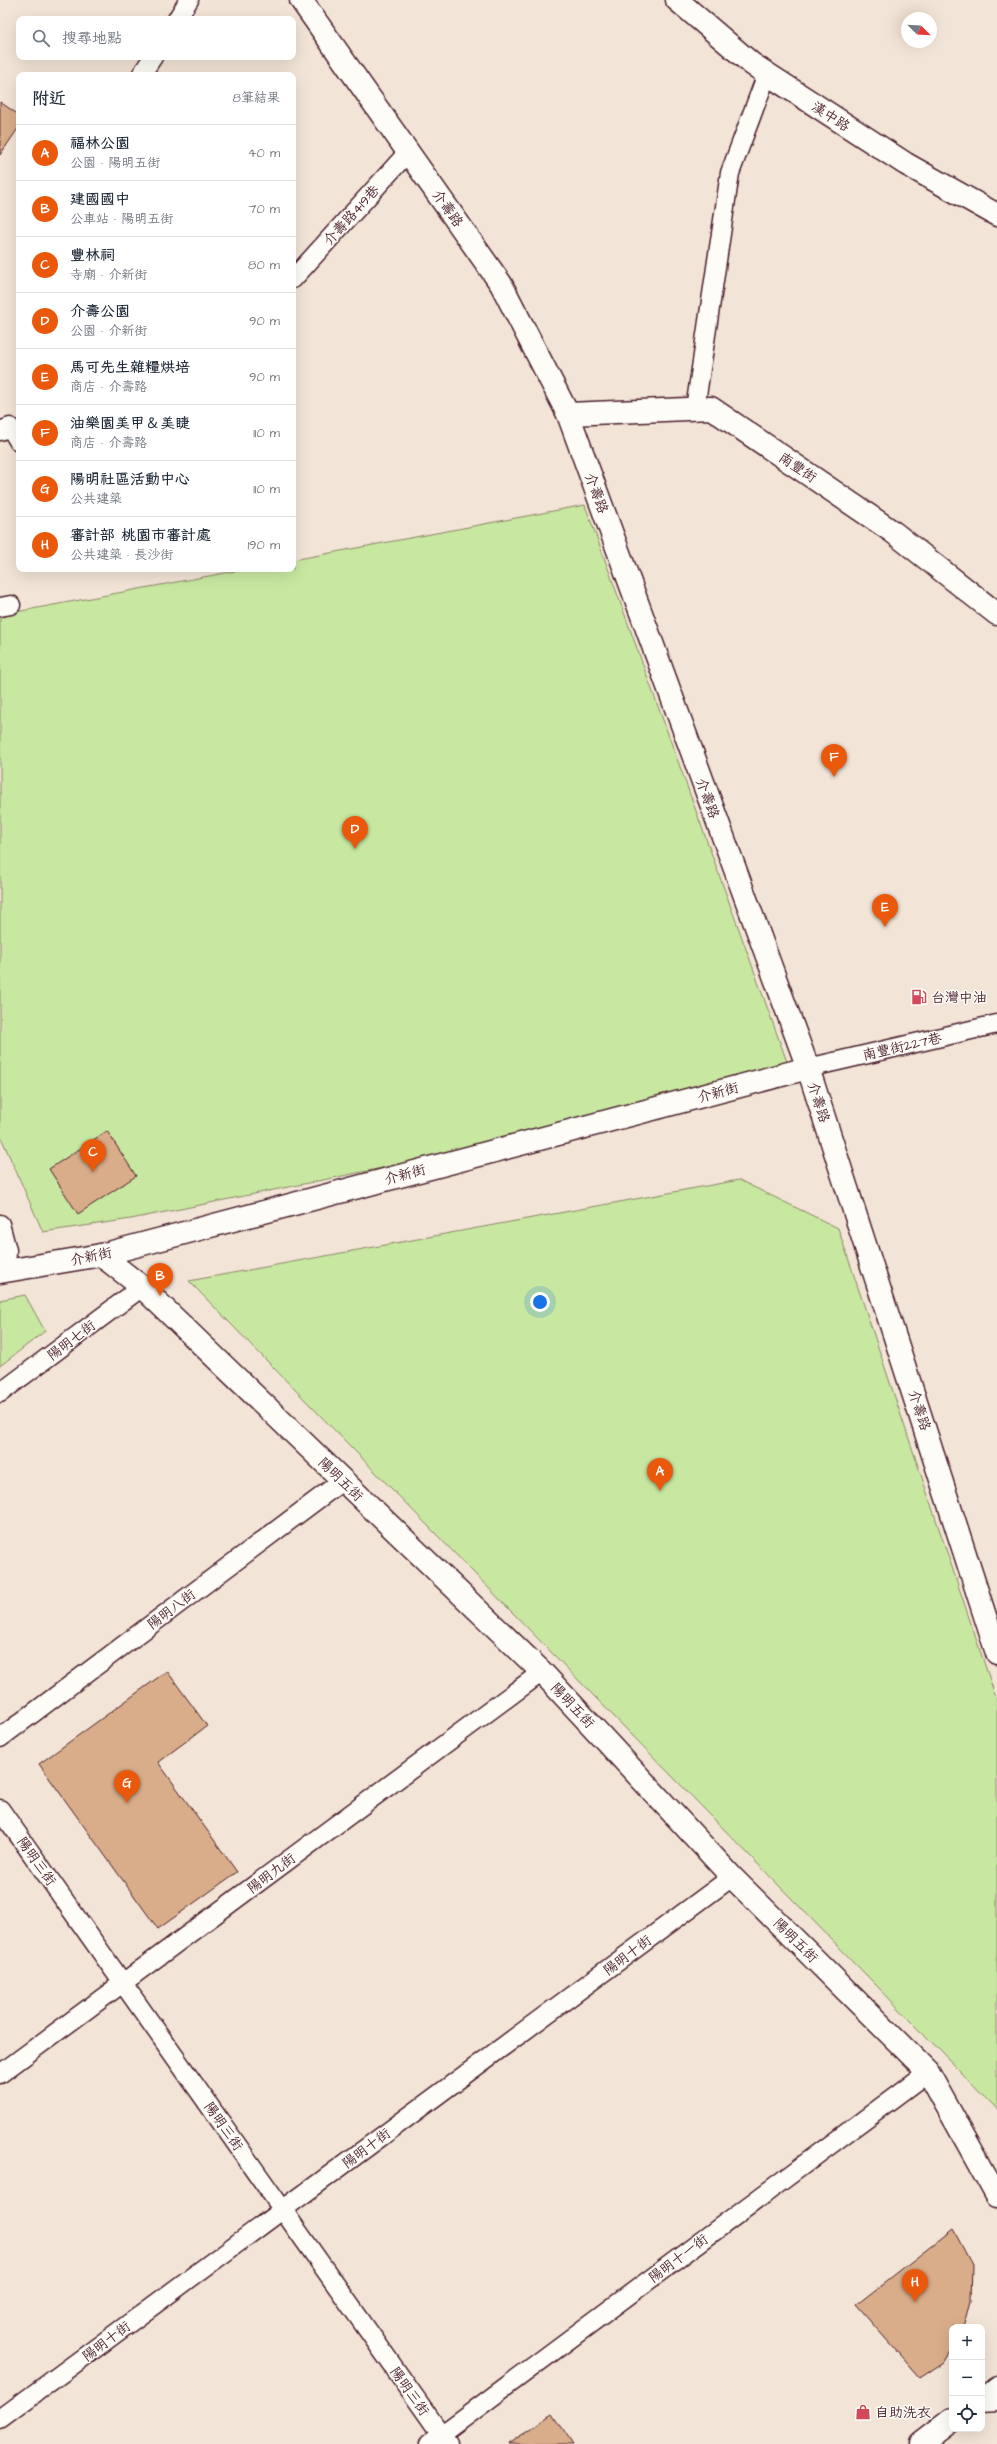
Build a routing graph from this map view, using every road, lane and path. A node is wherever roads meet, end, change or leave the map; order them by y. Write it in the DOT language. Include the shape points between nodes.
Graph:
graph roads {
  1 [pos="189,0"];
  2 [pos="301,0"];
  3 [pos="677,0"];
  4 [pos="179,16"];
  5 [pos="151,60"];
  6 [pos="143,72"];
  7 [pos="767,74"];
  8 [pos="409,151"];
  9 [pos="997,215"];
  10 [pos="296,276"];
  11 [pos="695,409"];
  12 [pos="568,414"];
  13 [pos="0,431"];
  14 [pos="16,437"];
  15 [pos="997,614"];
  16 [pos="997,1024"];
  17 [pos="808,1068"];
  18 [pos="0,1224"];
  19 [pos="101,1255"];
  20 [pos="3,1272"];
  21 [pos="142,1287"];
  22 [pos="0,1393"];
  23 [pos="342,1481"];
  24 [pos="997,1653"];
  25 [pos="542,1672"];
  26 [pos="0,1738"];
  27 [pos="0,1808"];
  28 [pos="732,1877"];
  29 [pos="123,1983"];
  30 [pos="928,2072"];
  31 [pos="0,2074"];
  32 [pos="997,2196"];
  33 [pos="283,2210"];
  34 [pos="997,2386"];
  35 [pos="985,2396"];
  36 [pos="985,2399"];
  37 [pos="997,2399"];
  38 [pos="0,2419"];
  39 [pos="949,2422"];
  40 [pos="439,2441"];
  41 [pos="921,2444"];
  1 -- 4 [label="lane"];
  2 -- 8 [label="street, 介壽路"];
  3 -- 7 [label="street, 漢中路"];
  5 -- 6 [label="lane"];
  7 -- 9 [label="street, 漢中路" via="906,164"];
  7 -- 11 [label="lane" via="730,172"];
  8 -- 10 [label="lane, 介壽路419巷"];
  8 -- 12 [label="street, 介壽路" via="501,284"];
  11 -- 12 [label="street, 南豐街"];
  11 -- 15 [label="street, 南豐街" via="711,408 893,532"];
  12 -- 17 [label="street, 介壽路"];
  13 -- 14 [label="lane" via="10,426"];
  16 -- 17 [label="lane, 南豐街227巷"];
  17 -- 19 [label="street, 介新街"];
  17 -- 24 [label="street, 介壽路"];
  18 -- 20 [label="lane" via="7,1250"];
  19 -- 20 [label="street, 介新街"];
  19 -- 21 [label="street, 陽明五街"];
  21 -- 22 [label="lane, 陽明七街"];
  21 -- 23 [label="street, 陽明五街"];
  23 -- 25 [label="street, 陽明五街"];
  23 -- 26 [label="lane, 陽明八街"];
  25 -- 28 [label="street, 陽明五街"];
  25 -- 29 [label="lane, 陽明九街"];
  27 -- 29 [label="lane, 陽明三街"];
  28 -- 30 [label="street, 陽明五街"];
  28 -- 33 [label="lane, 陽明十街"];
  29 -- 31 [label="lane, 陽明九街"];
  29 -- 33 [label="lane, 陽明三街"];
  30 -- 32 [label="street, 陽明五街"];
  30 -- 40 [label="lane, 陽明十一街"];
  33 -- 38 [label="lane, 陽明十街"];
  33 -- 40 [label="lane, 陽明三街"];
  34 -- 35 [label="street"];
  36 -- 37 [label="street"];
  39 -- 41 [label="street"];
}
